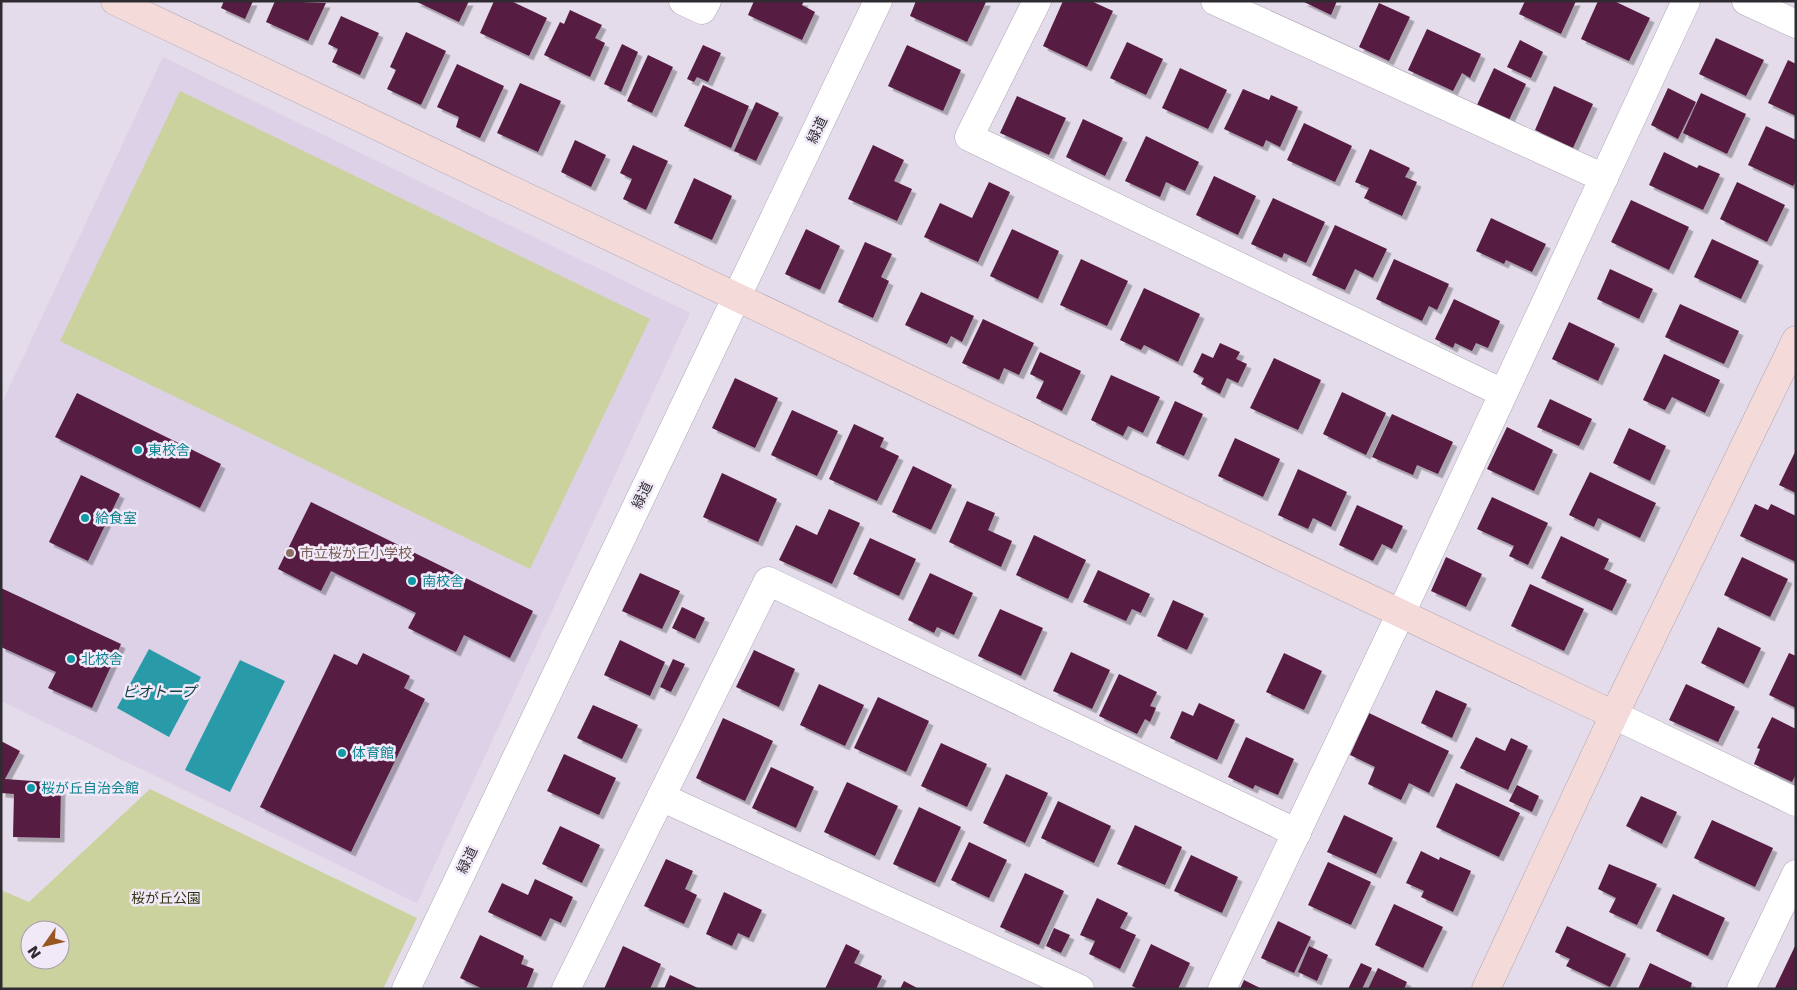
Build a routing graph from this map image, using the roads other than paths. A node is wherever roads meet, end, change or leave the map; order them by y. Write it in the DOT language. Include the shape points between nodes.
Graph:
graph roads {
  1 [pos="115,1"];
  2 [pos="683,1"];
  3 [pos="706,1"];
  4 [pos="878,1"];
  5 [pos="1037,1"];
  6 [pos="1215,1"];
  7 [pos="1686,1"];
  8 [pos="1746,1"];
  9 [pos="1796,24"];
  10 [pos="1604,178"];
  11 [pos="738,297"];
  12 [pos="1796,340"];
  13 [pos="1503,394"];
  14 [pos="1400,613"];
  15 [pos="1614,715"];
  16 [pos="661,797"];
  17 [pos="1796,802"];
  18 [pos="1296,833"];
  19 [pos="1796,874"];
  20 [pos="406,989"];
  21 [pos="566,989"];
  22 [pos="1080,989"];
  23 [pos="1222,989"];
  24 [pos="1486,989"];
  25 [pos="1741,989"];
  1 -- 11 [label="street"];
  2 -- 3 [label="street" via="702,10"];
  4 -- 11 [label="street, 緑道"];
  5 -- 13 [label="street" via="969,137"];
  6 -- 10 [label="street"];
  7 -- 10 [label="street"];
  8 -- 9 [label="street"];
  10 -- 13 [label="street"];
  11 -- 14 [label="street"];
  11 -- 20 [label="street, 緑道"];
  12 -- 15 [label="street"];
  13 -- 14 [label="street"];
  14 -- 15 [label="street"];
  14 -- 18 [label="street"];
  15 -- 17 [label="street"];
  15 -- 24 [label="street"];
  16 -- 18 [label="street" via="768,581"];
  16 -- 21 [label="street"];
  16 -- 22 [label="street"];
  18 -- 23 [label="street"];
  19 -- 25 [label="street"];
}
